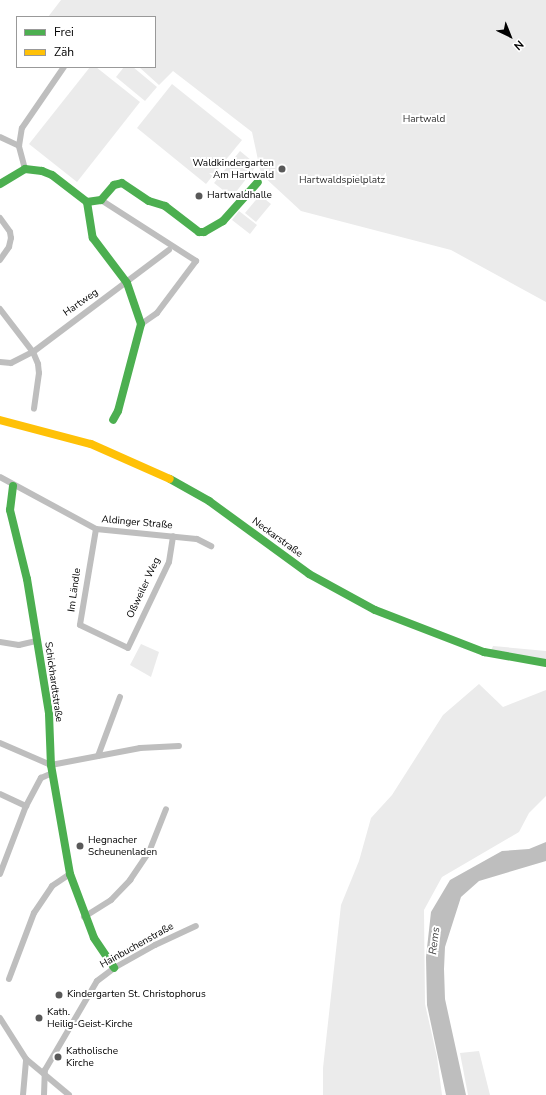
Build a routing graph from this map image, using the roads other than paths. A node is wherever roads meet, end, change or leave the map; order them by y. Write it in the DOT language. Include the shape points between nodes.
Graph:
graph roads {
  1 [pos="63,68"];
  2 [pos="0,137"];
  3 [pos="19,146"];
  4 [pos="25,170"];
  5 [pos="258,182"];
  6 [pos="0,184"];
  7 [pos="101,200"];
  8 [pos="87,202"];
  9 [pos="0,218"];
  10 [pos="169,250"];
  11 [pos="0,260"];
  12 [pos="127,283"];
  13 [pos="0,309"];
  14 [pos="140,324"];
  15 [pos="33,352"];
  16 [pos="0,362"];
  17 [pos="34,409"];
  18 [pos="0,420"];
  19 [pos="113,420"];
  20 [pos="0,477"];
  21 [pos="13,486"];
  22 [pos="96,529"];
  23 [pos="173,536"];
  24 [pos="211,546"];
  25 [pos="37,641"];
  26 [pos="0,642"];
  27 [pos="128,648"];
  28 [pos="546,663"];
  29 [pos="120,698"];
  30 [pos="0,743"];
  31 [pos="179,746"];
  32 [pos="98,756"];
  33 [pos="51,764"];
  34 [pos="52,773"];
  35 [pos="0,794"];
  36 [pos="26,806"];
  37 [pos="166,809"];
  38 [pos="0,874"];
  39 [pos="70,874"];
  40 [pos="84,917"];
  41 [pos="196,926"];
  42 [pos="114,968"];
  43 [pos="9,980"];
  44 [pos="0,1018"];
  45 [pos="26,1059"];
  46 [pos="44,1072"];
  47 [pos="23,1095"];
  48 [pos="44,1095"];
  49 [pos="69,1095"];
  1 -- 3 [label="street" via="22,128"];
  2 -- 3 [label="street"];
  3 -- 4 [label="street"];
  4 -- 6 [label="street"];
  4 -- 8 [label="street" via="42,171 52,175"];
  5 -- 7 [label="street" via="223,221 204,232 199,232 165,206 149,201 122,184 114,186"];
  7 -- 8 [label="street"];
  7 -- 14 [label="street" via="196,261 157,313"];
  8 -- 12 [label="street" via="88,223 93,238"];
  9 -- 11 [label="street" via="10,232 11,238 9,247"];
  10 -- 12 [label="street, Hartweg"];
  12 -- 14 [label="street" via="136,300"];
  12 -- 15 [label="street, Hartweg"];
  13 -- 15 [label="street"];
  14 -- 19 [label="street" via="118,411"];
  15 -- 16 [label="street, Hartweg" via="11,363"];
  15 -- 17 [label="street" via="39,373"];
  18 -- 28 [label="street, Neckarstraße" via="91,444 159,472 209,501 309,574 375,610 478,650"];
  20 -- 21 [label="street, Aldinger Straße"];
  21 -- 22 [label="street, Aldinger Straße"];
  21 -- 25 [label="street, Schickhardtstraße" via="10,510 27,579"];
  22 -- 23 [label="street, Aldinger Straße"];
  22 -- 27 [label="street, Im Ländle" via="80,625"];
  23 -- 24 [label="street, Aldinger Straße" via="197,539"];
  23 -- 27 [label="street, Oßweiler Weg" via="169,562"];
  25 -- 26 [label="street" via="19,644"];
  25 -- 33 [label="street, Schickhardtstraße" via="50,714"];
  29 -- 32 [label="street"];
  30 -- 33 [label="street"];
  31 -- 32 [label="street" via="140,748"];
  32 -- 33 [label="street"];
  33 -- 34 [label="street, Schickhardtstraße"];
  34 -- 36 [label="street" via="41,778"];
  34 -- 39 [label="street, Schickhardtstraße"];
  35 -- 36 [label="street"];
  36 -- 38 [label="street"];
  37 -- 40 [label="street" via="149,852 130,880 111,900"];
  39 -- 40 [label="street, Schickhardtstraße"];
  39 -- 43 [label="street" via="52,886 34,913"];
  40 -- 42 [label="street, Schickhardtstraße" via="94,938"];
  41 -- 42 [label="street, Hainbuchenstraße"];
  42 -- 46 [label="street, Hainbuchenstraße" via="96,981"];
  44 -- 45 [label="street"];
  45 -- 46 [label="street"];
  45 -- 47 [label="street"];
  46 -- 48 [label="street"];
  46 -- 49 [label="street"];
}
